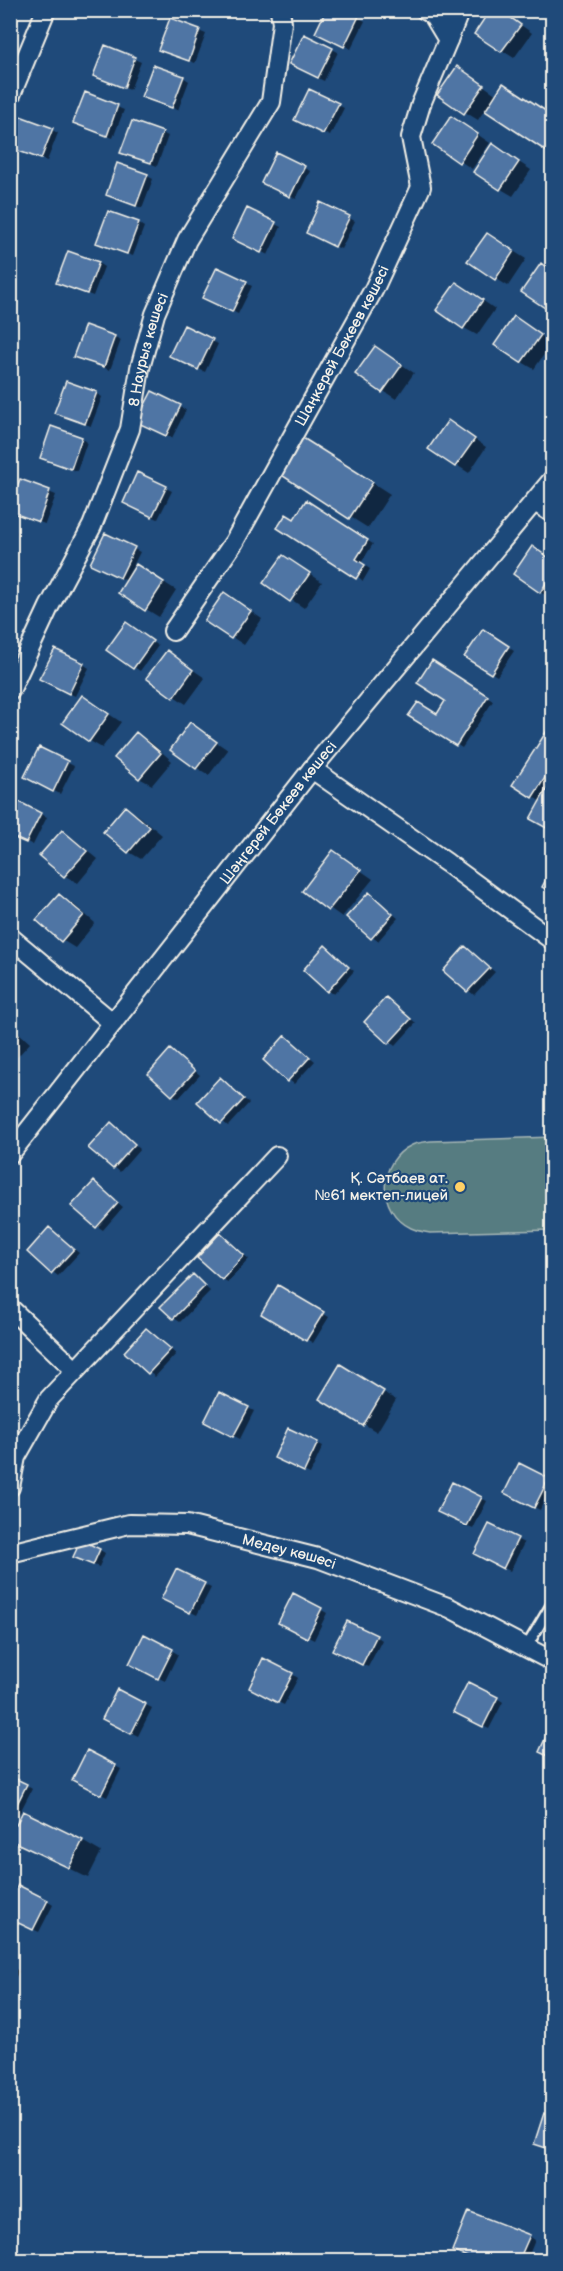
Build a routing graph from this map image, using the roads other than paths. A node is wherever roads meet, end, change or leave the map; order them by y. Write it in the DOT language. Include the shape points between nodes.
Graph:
graph roads {
  1 [pos="46,10"];
  2 [pos="280,10"];
  3 [pos="425,10"];
  4 [pos="460,10"];
  5 [pos="448,40"];
  6 [pos="10,97"];
  7 [pos="552,480"];
  8 [pos="535,502"];
  9 [pos="552,513"];
  10 [pos="173,631"];
  11 [pos="10,691"];
  12 [pos="312,769"];
  13 [pos="10,937"];
  14 [pos="552,940"];
  15 [pos="113,1023"];
  16 [pos="10,1154"];
  17 [pos="277,1156"];
  18 [pos="10,1308"];
  19 [pos="75,1370"];
  20 [pos="10,1487"];
  21 [pos="10,1553"];
  22 [pos="552,1604"];
  23 [pos="528,1646"];
  24 [pos="552,1661"];
  1 -- 6 [label="street"];
  2 -- 11 [label="street, 8 Наурыз көшесі" via="282,23 271,102 187,240 155,314 140,368 130,429 92,526"];
  3 -- 5 [label="street" via="433,15"];
  4 -- 5 [label="street, Шаңкерей Бөкеев көшесі"];
  5 -- 10 [label="street, Шаңкерей Бөкеев көшесі" via="411,137 421,187 374,290 234,542"];
  7 -- 8 [label="street, Шәңгерей Бөкеев көшесі"];
  8 -- 9 [label="street"];
  8 -- 12 [label="street, Шәңгерей Бөкеев көшесі"];
  12 -- 14 [label="street"];
  12 -- 15 [label="street, Шәңгерей Бөкеев көшесі"];
  13 -- 15 [label="street"];
  15 -- 16 [label="street, Шәңгерей Бөкеев көшесі"];
  17 -- 19 [label="street"];
  18 -- 19 [label="street"];
  19 -- 20 [label="street" via="49,1400 15,1457"];
  21 -- 23 [label="street, Медеу көшесі" via="129,1524 187,1525 318,1558 450,1608"];
  22 -- 23 [label="lane"];
  23 -- 24 [label="street, Медеу көшесі"];
}
